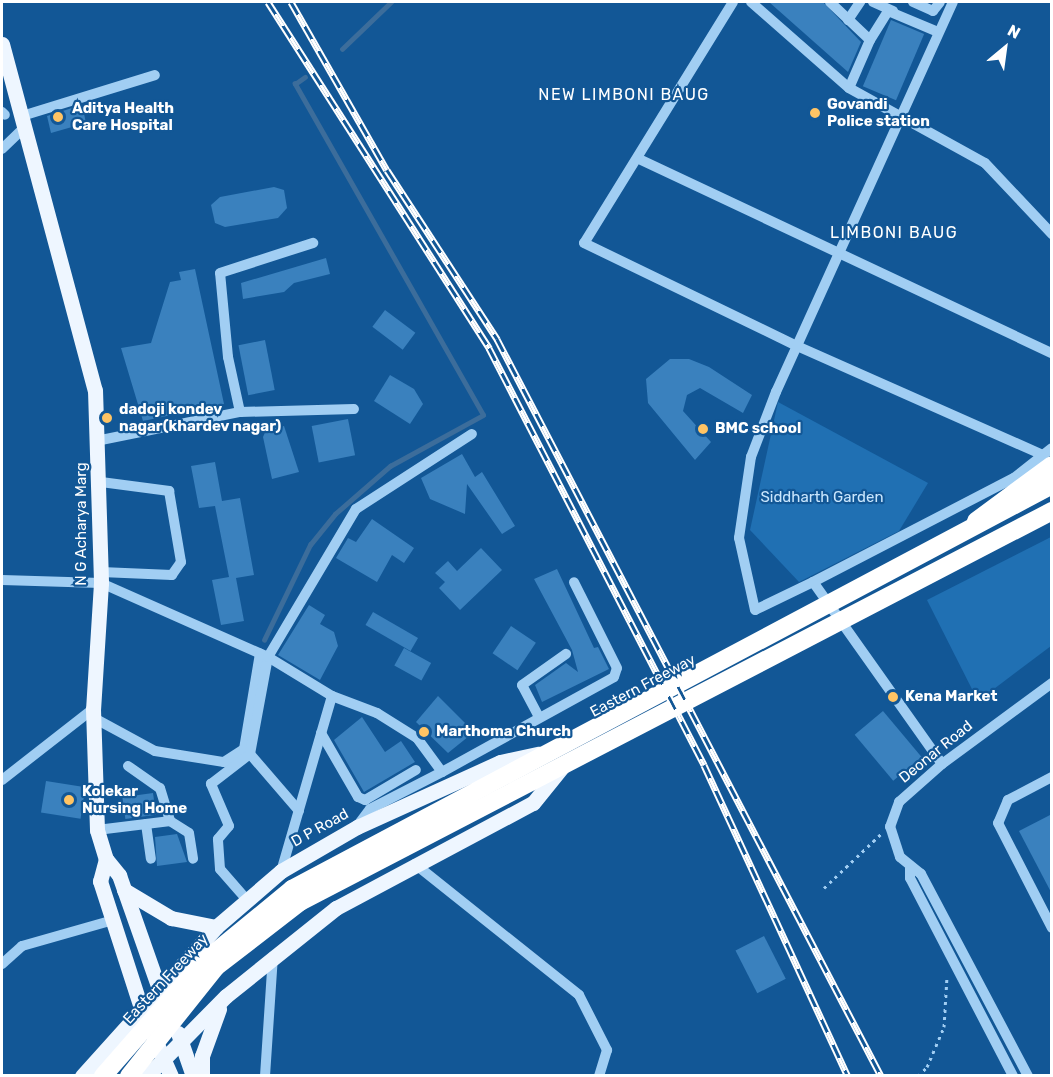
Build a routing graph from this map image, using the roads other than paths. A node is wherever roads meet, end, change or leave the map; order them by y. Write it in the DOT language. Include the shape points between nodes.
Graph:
graph roads {
  1 [pos="733,2"];
  2 [pos="751,2"];
  3 [pos="830,2"];
  4 [pos="860,2"];
  5 [pos="873,2"];
  6 [pos="913,2"];
  7 [pos="940,2"];
  8 [pos="953,2"];
  9 [pos="892,11"];
  10 [pos="848,20"];
  11 [pos="938,32"];
  12 [pos="870,40"];
  13 [pos="2,45"];
  14 [pos="155,75"];
  15 [pos="849,88"];
  16 [pos="898,120"];
  17 [pos="24,121"];
  18 [pos="2,149"];
  19 [pos="639,159"];
  20 [pos="1052,234"];
  21 [pos="313,243"];
  22 [pos="838,253"];
  23 [pos="797,346"];
  24 [pos="1052,353"];
  25 [pos="354,409"];
  26 [pos="240,412"];
  27 [pos="472,434"];
  28 [pos="101,440"];
  29 [pos="1049,456"];
  30 [pos="101,482"];
  31 [pos="1052,485"];
  32 [pos="1052,512"];
  33 [pos="1052,525"];
  34 [pos="962,535"];
  35 [pos="968,555"];
  36 [pos="101,578"];
  37 [pos="2,580"];
  38 [pos="573,582"];
  39 [pos="813,582"];
  40 [pos="566,654"];
  41 [pos="264,655"];
  42 [pos="1052,683"];
  43 [pos="332,696"];
  44 [pos="93,714"];
  45 [pos="540,717"];
  46 [pos="619,728"];
  47 [pos="321,733"];
  48 [pos="250,754"];
  49 [pos="563,756"];
  50 [pos="942,764"];
  51 [pos="128,766"];
  52 [pos="416,770"];
  53 [pos="442,772"];
  54 [pos="1052,777"];
  55 [pos="2,780"];
  56 [pos="512,784"];
  57 [pos="299,811"];
  58 [pos="170,821"];
  59 [pos="146,824"];
  60 [pos="357,827"];
  61 [pos="97,830"];
  62 [pos="106,859"];
  63 [pos="151,859"];
  64 [pos="193,859"];
  65 [pos="416,864"];
  66 [pos="910,868"];
  67 [pos="281,871"];
  68 [pos="124,890"];
  69 [pos="247,900"];
  70 [pos="939,908"];
  71 [pos="927,913"];
  72 [pos="113,920"];
  73 [pos="216,927"];
  74 [pos="1052,928"];
  75 [pos="273,956"];
  76 [pos="2,964"];
  77 [pos="159,989"];
  78 [pos="226,996"];
  79 [pos="141,1008"];
  80 [pos="182,1041"];
  81 [pos="164,1058"];
  82 [pos="82,1076"];
  83 [pos="103,1076"];
  84 [pos="129,1076"];
  85 [pos="147,1076"];
  86 [pos="171,1076"];
  87 [pos="193,1076"];
  88 [pos="202,1076"];
  89 [pos="265,1076"];
  90 [pos="599,1076"];
  91 [pos="1013,1076"];
  92 [pos="1028,1076"];
  1 -- 19 [label="street"];
  2 -- 15 [label="street"];
  3 -- 10 [label="street"];
  4 -- 10 [label="street"];
  5 -- 9 [label="street"];
  6 -- 7 [label="street" via="933,11"];
  8 -- 11 [label="street"];
  9 -- 11 [label="street"];
  9 -- 12 [label="street"];
  10 -- 12 [label="street"];
  11 -- 16 [label="street"];
  12 -- 15 [label="street"];
  13 -- 17 [label="main road, N G Acharya Marg"];
  14 -- 17 [label="street"];
  15 -- 16 [label="street"];
  16 -- 20 [label="street" via="985,163"];
  16 -- 22 [label="street"];
  17 -- 18 [label="street"];
  17 -- 28 [label="main road, N G Acharya Marg" via="52,241 95,390"];
  19 -- 22 [label="street"];
  19 -- 23 [label="street" via="584,243"];
  21 -- 26 [label="street" via="220,273 228,357"];
  22 -- 23 [label="street"];
  22 -- 24 [label="street"];
  23 -- 29 [label="street"];
  23 -- 39 [label="street" via="751,457 739,538 755,610"];
  25 -- 26 [label="street"];
  26 -- 28 [label="street"];
  27 -- 41 [label="street" via="356,509 333,539"];
  28 -- 30 [label="main road, N G Acharya Marg"];
  29 -- 34 [label="highway"];
  29 -- 39 [label="street"];
  30 -- 36 [label="main road, N G Acharya Marg"];
  30 -- 36 [label="street" via="169,491 181,562 172,575"];
  31 -- 34 [label="highway, Eastern Freeway"];
  32 -- 35 [label="highway, Eastern Freeway"];
  33 -- 35 [label="highway" via="1020,543"];
  34 -- 46 [label="highway, Eastern Freeway"];
  35 -- 46 [label="highway, Eastern Freeway"];
  36 -- 37 [label="street"];
  36 -- 41 [label="street" via="218,640"];
  36 -- 44 [label="main road, N G Acharya Marg"];
  38 -- 45 [label="street" via="617,668 614,677"];
  39 -- 50 [label="street"];
  40 -- 45 [label="street" via="522,685"];
  41 -- 43 [label="street"];
  41 -- 44 [label="street" via="244,749 224,762 155,751"];
  41 -- 48 [label="street"];
  42 -- 50 [label="street, Deonar Road"];
  43 -- 47 [label="street"];
  43 -- 53 [label="street" via="377,713 417,738"];
  44 -- 55 [label="street"];
  44 -- 61 [label="main road, N G Acharya Marg"];
  45 -- 53 [label="street"];
  46 -- 49 [label="highway, Eastern Freeway"];
  47 -- 52 [label="street" via="358,797 365,800"];
  47 -- 57 [label="street"];
  48 -- 57 [label="street"];
  48 -- 69 [label="street" via="211,784 230,826 218,839 220,869"];
  49 -- 56 [label="highway, Eastern Freeway"];
  49 -- 60 [label="main road, D P Road" via="500,762"];
  49 -- 65 [label="main road" via="534,803"];
  50 -- 66 [label="street, Deonar Road" via="899,802 890,827"];
  51 -- 58 [label="street" via="160,788"];
  53 -- 60 [label="street" via="370,809"];
  54 -- 74 [label="street" via="1008,800 998,823"];
  56 -- 83 [label="highway, Eastern Freeway" via="292,889 202,963"];
  56 -- 84 [label="highway, Eastern Freeway" via="300,902 264,927 216,968"];
  57 -- 67 [label="street"];
  58 -- 59 [label="street"];
  58 -- 64 [label="street" via="189,833"];
  59 -- 61 [label="street"];
  59 -- 63 [label="street"];
  60 -- 67 [label="main road, D P Road"];
  61 -- 62 [label="main road, N G Acharya Marg"];
  62 -- 68 [label="main road"];
  62 -- 72 [label="main road, N G Acharya Marg" via="100,881"];
  65 -- 75 [label="main road" via="336,908"];
  65 -- 90 [label="street" via="579,995 608,1050"];
  66 -- 70 [label="street" via="921,874"];
  66 -- 71 [label="street"];
  67 -- 69 [label="main road, D P Road"];
  68 -- 73 [label="main road" via="171,918"];
  68 -- 77 [label="main road"];
  69 -- 73 [label="main road, D P Road"];
  70 -- 71 [label="street"];
  70 -- 92 [label="street"];
  71 -- 91 [label="street"];
  72 -- 76 [label="street" via="22,946"];
  72 -- 79 [label="main road, N G Acharya Marg"];
  73 -- 77 [label="main road, D P Road"];
  75 -- 78 [label="main road"];
  75 -- 89 [label="street"];
  77 -- 79 [label="main road, D P Road"];
  77 -- 80 [label="main road"];
  78 -- 80 [label="main road"];
  78 -- 88 [label="main road" via="208,1031"];
  79 -- 81 [label="main road, N G Acharya Marg"];
  79 -- 82 [label="main road, D P Road"];
  80 -- 81 [label="main road"];
  80 -- 87 [label="main road"];
  81 -- 85 [label="main road"];
  81 -- 86 [label="main road, N G Acharya Marg"];
}
